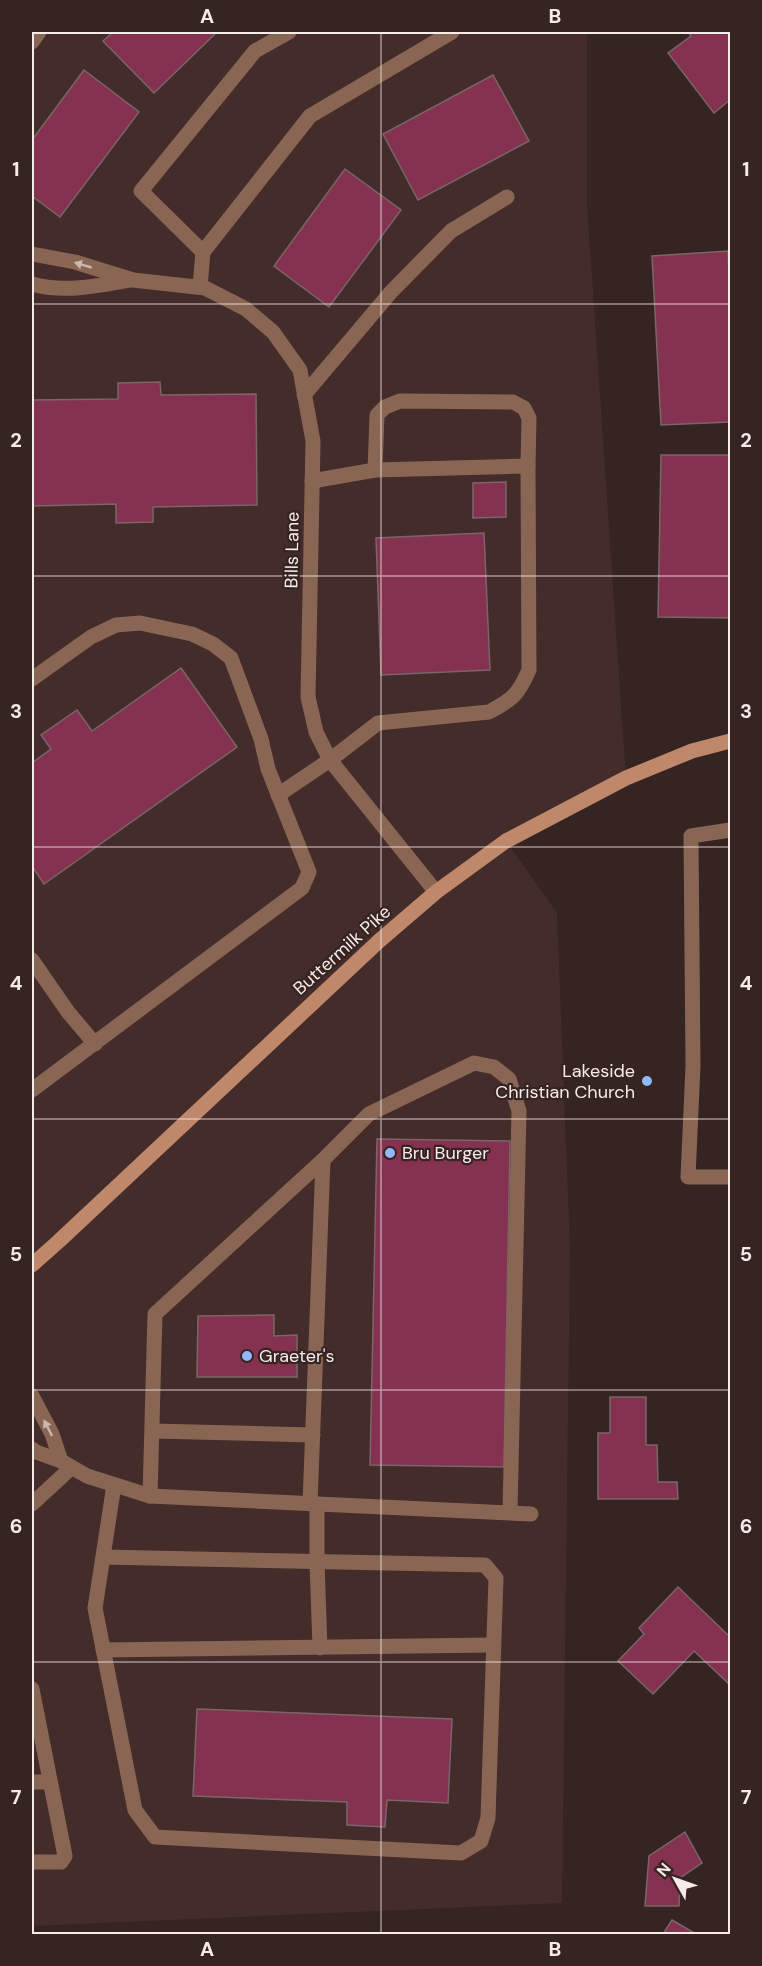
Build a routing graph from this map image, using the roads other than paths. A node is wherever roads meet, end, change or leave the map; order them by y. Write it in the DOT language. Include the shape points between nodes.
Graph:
graph roads {
  1 [pos="39,32"];
  2 [pos="289,32"];
  3 [pos="452,32"];
  4 [pos="32,42"];
  5 [pos="507,197"];
  6 [pos="203,252"];
  7 [pos="32,254"];
  8 [pos="133,280"];
  9 [pos="32,284"];
  10 [pos="200,287"];
  11 [pos="304,395"];
  12 [pos="528,466"];
  13 [pos="375,470"];
  14 [pos="312,481"];
  15 [pos="32,679"];
  16 [pos="730,741"];
  17 [pos="330,760"];
  18 [pos="278,795"];
  19 [pos="730,830"];
  20 [pos="436,892"];
  21 [pos="32,960"];
  22 [pos="95,1044"];
  23 [pos="32,1090"];
  24 [pos="323,1161"];
  25 [pos="730,1177"];
  26 [pos="32,1264"];
  27 [pos="32,1396"];
  28 [pos="153,1431"];
  29 [pos="313,1435"];
  30 [pos="32,1449"];
  31 [pos="66,1464"];
  32 [pos="114,1485"];
  33 [pos="150,1496"];
  34 [pos="32,1504"];
  35 [pos="314,1504"];
  36 [pos="510,1512"];
  37 [pos="531,1514"];
  38 [pos="103,1557"];
  39 [pos="317,1562"];
  40 [pos="494,1646"];
  41 [pos="320,1648"];
  42 [pos="103,1650"];
  43 [pos="32,1689"];
  44 [pos="33,1705"];
  45 [pos="32,1782"];
  46 [pos="50,1782"];
  47 [pos="32,1862"];
  1 -- 4 [label="street"];
  2 -- 6 [label="street" via="255,51 141,191"];
  3 -- 6 [label="street" via="310,116"];
  5 -- 11 [label="street" via="451,231 391,292"];
  6 -- 10 [label="street"];
  8 -- 7 [label="street, Bills Lane, one-way"];
  8 -- 9 [label="street, Bills Lane" via="45,288"];
  8 -- 10 [label="street, Bills Lane"];
  10 -- 11 [label="street, Bills Lane" via="246,309 273,332 300,370"];
  11 -- 14 [label="street, Bills Lane" via="313,441"];
  12 -- 13 [label="street"];
  12 -- 13 [label="street" via="529,418 524,408 513,402 400,401 385,406 377,416"];
  12 -- 17 [label="street" via="529,670 520,691 489,712 378,723"];
  13 -- 14 [label="street"];
  14 -- 17 [label="street, Bills Lane" via="308,698 316,732"];
  15 -- 18 [label="street" via="91,637 116,625 140,623 192,634 231,658"];
  16 -- 20 [label="main road, Buttermilk Pike" via="626,777 506,841"];
  17 -- 18 [label="street"];
  17 -- 20 [label="street, Bills Lane"];
  18 -- 22 [label="street" via="309,872 302,888"];
  19 -- 25 [label="street" via="691,836 693,1066 688,1177"];
  20 -- 26 [label="main road, Buttermilk Pike" via="378,941"];
  21 -- 22 [label="street"];
  22 -- 23 [label="street"];
  24 -- 28 [label="street" via="155,1314"];
  24 -- 29 [label="street"];
  24 -- 36 [label="street" via="369,1114 474,1063 495,1067 509,1080 519,1111"];
  31 -- 27 [label="street, one-way"];
  28 -- 29 [label="street"];
  28 -- 33 [label="street"];
  29 -- 35 [label="street"];
  30 -- 31 [label="street"];
  31 -- 32 [label="street"];
  31 -- 34 [label="street"];
  32 -- 33 [label="street"];
  32 -- 38 [label="street"];
  33 -- 35 [label="street"];
  35 -- 36 [label="street"];
  35 -- 39 [label="street"];
  36 -- 37 [label="street"];
  38 -- 39 [label="street"];
  38 -- 42 [label="street" via="95,1608"];
  39 -- 40 [label="street" via="485,1565 495,1578"];
  39 -- 41 [label="street"];
  40 -- 41 [label="street"];
  40 -- 42 [label="street" via="488,1818 481,1841 461,1853 155,1837 135,1810"];
  41 -- 42 [label="street"];
  43 -- 44 [label="street"];
  44 -- 46 [label="street"];
  45 -- 46 [label="street"];
  46 -- 47 [label="street" via="65,1856 61,1862"];
}
